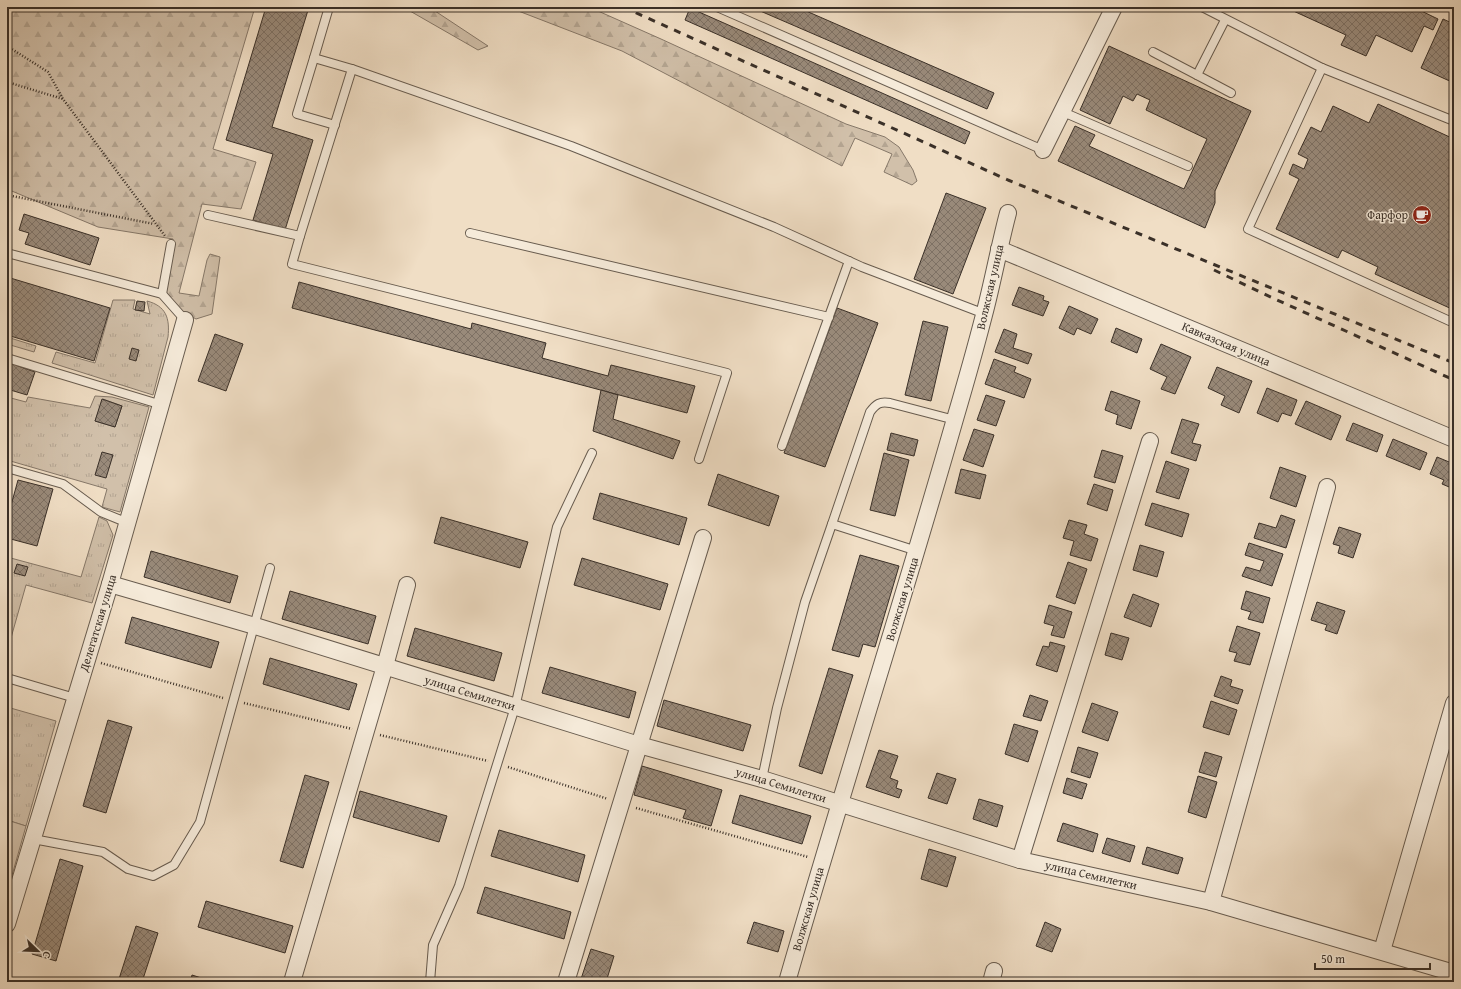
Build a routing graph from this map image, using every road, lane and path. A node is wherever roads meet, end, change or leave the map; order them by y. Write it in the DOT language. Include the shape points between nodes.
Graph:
graph roads {
  1 [pos="329,7"];
  2 [pos="717,7"];
  3 [pos="1114,7"];
  4 [pos="1202,7"];
  5 [pos="1225,20"];
  6 [pos="7,46"];
  7 [pos="1153,52"];
  8 [pos="314,58"];
  9 [pos="1322,68"];
  10 [pos="352,69"];
  11 [pos="1197,75"];
  12 [pos="7,82"];
  13 [pos="1231,93"];
  14 [pos="63,99"];
  15 [pos="1063,112"];
  16 [pos="1454,121"];
  17 [pos="335,125"];
  18 [pos="1044,150"];
  19 [pos="1188,166"];
  20 [pos="7,196"];
  21 [pos="1008,213"];
  22 [pos="208,214"];
  23 [pos="470,232"];
  24 [pos="300,236"];
  25 [pos="171,244"];
  26 [pos="999,249"];
  27 [pos="7,253"];
  28 [pos="849,261"];
  29 [pos="162,294"];
  30 [pos="985,314"];
  31 [pos="829,317"];
  32 [pos="185,320"];
  33 [pos="1454,324"];
  34 [pos="7,358"];
  35 [pos="162,405"];
  36 [pos="955,420"];
  37 [pos="1454,439"];
  38 [pos="1150,441"];
  39 [pos="782,446"];
  40 [pos="592,453"];
  41 [pos="699,459"];
  42 [pos="7,468"];
  43 [pos="1327,487"];
  44 [pos="128,523"];
  45 [pos="832,524"];
  46 [pos="703,538"];
  47 [pos="917,551"];
  48 [pos="270,568"];
  49 [pos="110,584"];
  50 [pos="407,585"];
  51 [pos="255,626"];
  52 [pos="87,659"];
  53 [pos="385,666"];
  54 [pos="7,678"];
  55 [pos="75,698"];
  56 [pos="230,700"];
  57 [pos="238,701"];
  58 [pos="1454,703"];
  59 [pos="515,707"];
  60 [pos="365,732"];
  61 [pos="639,745"];
  62 [pos="497,763"];
  63 [pos="762,779"];
  64 [pos="839,802"];
  65 [pos="621,803"];
  66 [pos="33,839"];
  67 [pos="1020,860"];
  68 [pos="822,861"];
  69 [pos="1211,902"];
  70 [pos="7,924"];
  71 [pos="1382,951"];
  72 [pos="1454,973"];
  73 [pos="292,982"];
  74 [pos="430,982"];
  75 [pos="566,982"];
  76 [pos="787,982"];
  1 -- 8 [label="lane"];
  2 -- 18 [label="lane"];
  3 -- 15 [label="street"];
  4 -- 5 [label="lane"];
  5 -- 9 [label="lane"];
  5 -- 11 [label="lane"];
  6 -- 14 [label="path" via="48,72"];
  7 -- 11 [label="lane"];
  8 -- 10 [label="lane"];
  8 -- 17 [label="lane" via="296,114"];
  9 -- 16 [label="lane"];
  9 -- 33 [label="lane" via="1248,229"];
  10 -- 17 [label="lane"];
  10 -- 28 [label="lane" via="571,146 774,227"];
  11 -- 13 [label="lane"];
  12 -- 14 [label="path"];
  14 -- 20 [label="path" via="155,224"];
  15 -- 18 [label="street"];
  15 -- 19 [label="lane"];
  17 -- 24 [label="lane"];
  21 -- 26 [label="street, Волжская улица"];
  22 -- 24 [label="lane"];
  23 -- 31 [label="lane"];
  24 -- 41 [label="lane" via="292,264 727,373"];
  25 -- 29 [label="lane"];
  26 -- 30 [label="street, Волжская улица"];
  26 -- 37 [label="street, Кавказская улица"];
  27 -- 29 [label="lane"];
  28 -- 30 [label="lane"];
  28 -- 31 [label="lane"];
  29 -- 32 [label="lane"];
  30 -- 36 [label="street, Волжская улица"];
  31 -- 39 [label="lane"];
  32 -- 35 [label="street, Делегатская улица"];
  34 -- 35 [label="lane"];
  35 -- 44 [label="street, Делегатская улица"];
  36 -- 45 [label="lane" via="890,403 875,406 870,412"];
  36 -- 47 [label="street, Волжская улица"];
  38 -- 67 [label="street"];
  40 -- 59 [label="lane" via="557,527"];
  42 -- 44 [label="lane" via="63,484 102,512"];
  43 -- 69 [label="street"];
  44 -- 49 [label="street, Делегатская улица"];
  45 -- 47 [label="lane"];
  45 -- 63 [label="lane" via="805,602 777,708"];
  46 -- 61 [label="street"];
  47 -- 64 [label="street, Волжская улица"];
  48 -- 51 [label="lane"];
  49 -- 51 [label="street, улица Семилетки"];
  49 -- 52 [label="street, Делегатская улица"];
  50 -- 53 [label="street"];
  51 -- 53 [label="street, улица Семилетки"];
  51 -- 66 [label="lane" via="200,822 174,865 153,876 128,869 103,852"];
  52 -- 55 [label="street, Делегатская улица"];
  52 -- 56 [label="path"];
  53 -- 59 [label="street, улица Семилетки"];
  53 -- 60 [label="street"];
  54 -- 55 [label="lane"];
  55 -- 66 [label="street, Делегатская улица"];
  57 -- 60 [label="path"];
  58 -- 71 [label="street"];
  59 -- 61 [label="street, улица Семилетки"];
  59 -- 62 [label="lane"];
  60 -- 62 [label="path"];
  60 -- 73 [label="street"];
  61 -- 63 [label="street, улица Семилетки"];
  61 -- 65 [label="street"];
  62 -- 65 [label="path"];
  62 -- 74 [label="lane" via="459,886 433,945"];
  63 -- 64 [label="street, улица Семилетки"];
  64 -- 67 [label="street, улица Семилетки"];
  64 -- 68 [label="street, Волжская улица"];
  65 -- 68 [label="path"];
  65 -- 75 [label="street"];
  66 -- 70 [label="street, Делегатская улица"];
  67 -- 69 [label="street, улица Семилетки"];
  68 -- 76 [label="street, Волжская улица"];
  69 -- 71 [label="street, улица Семилетки"];
  71 -- 72 [label="street, улица Семилетки"];
}
